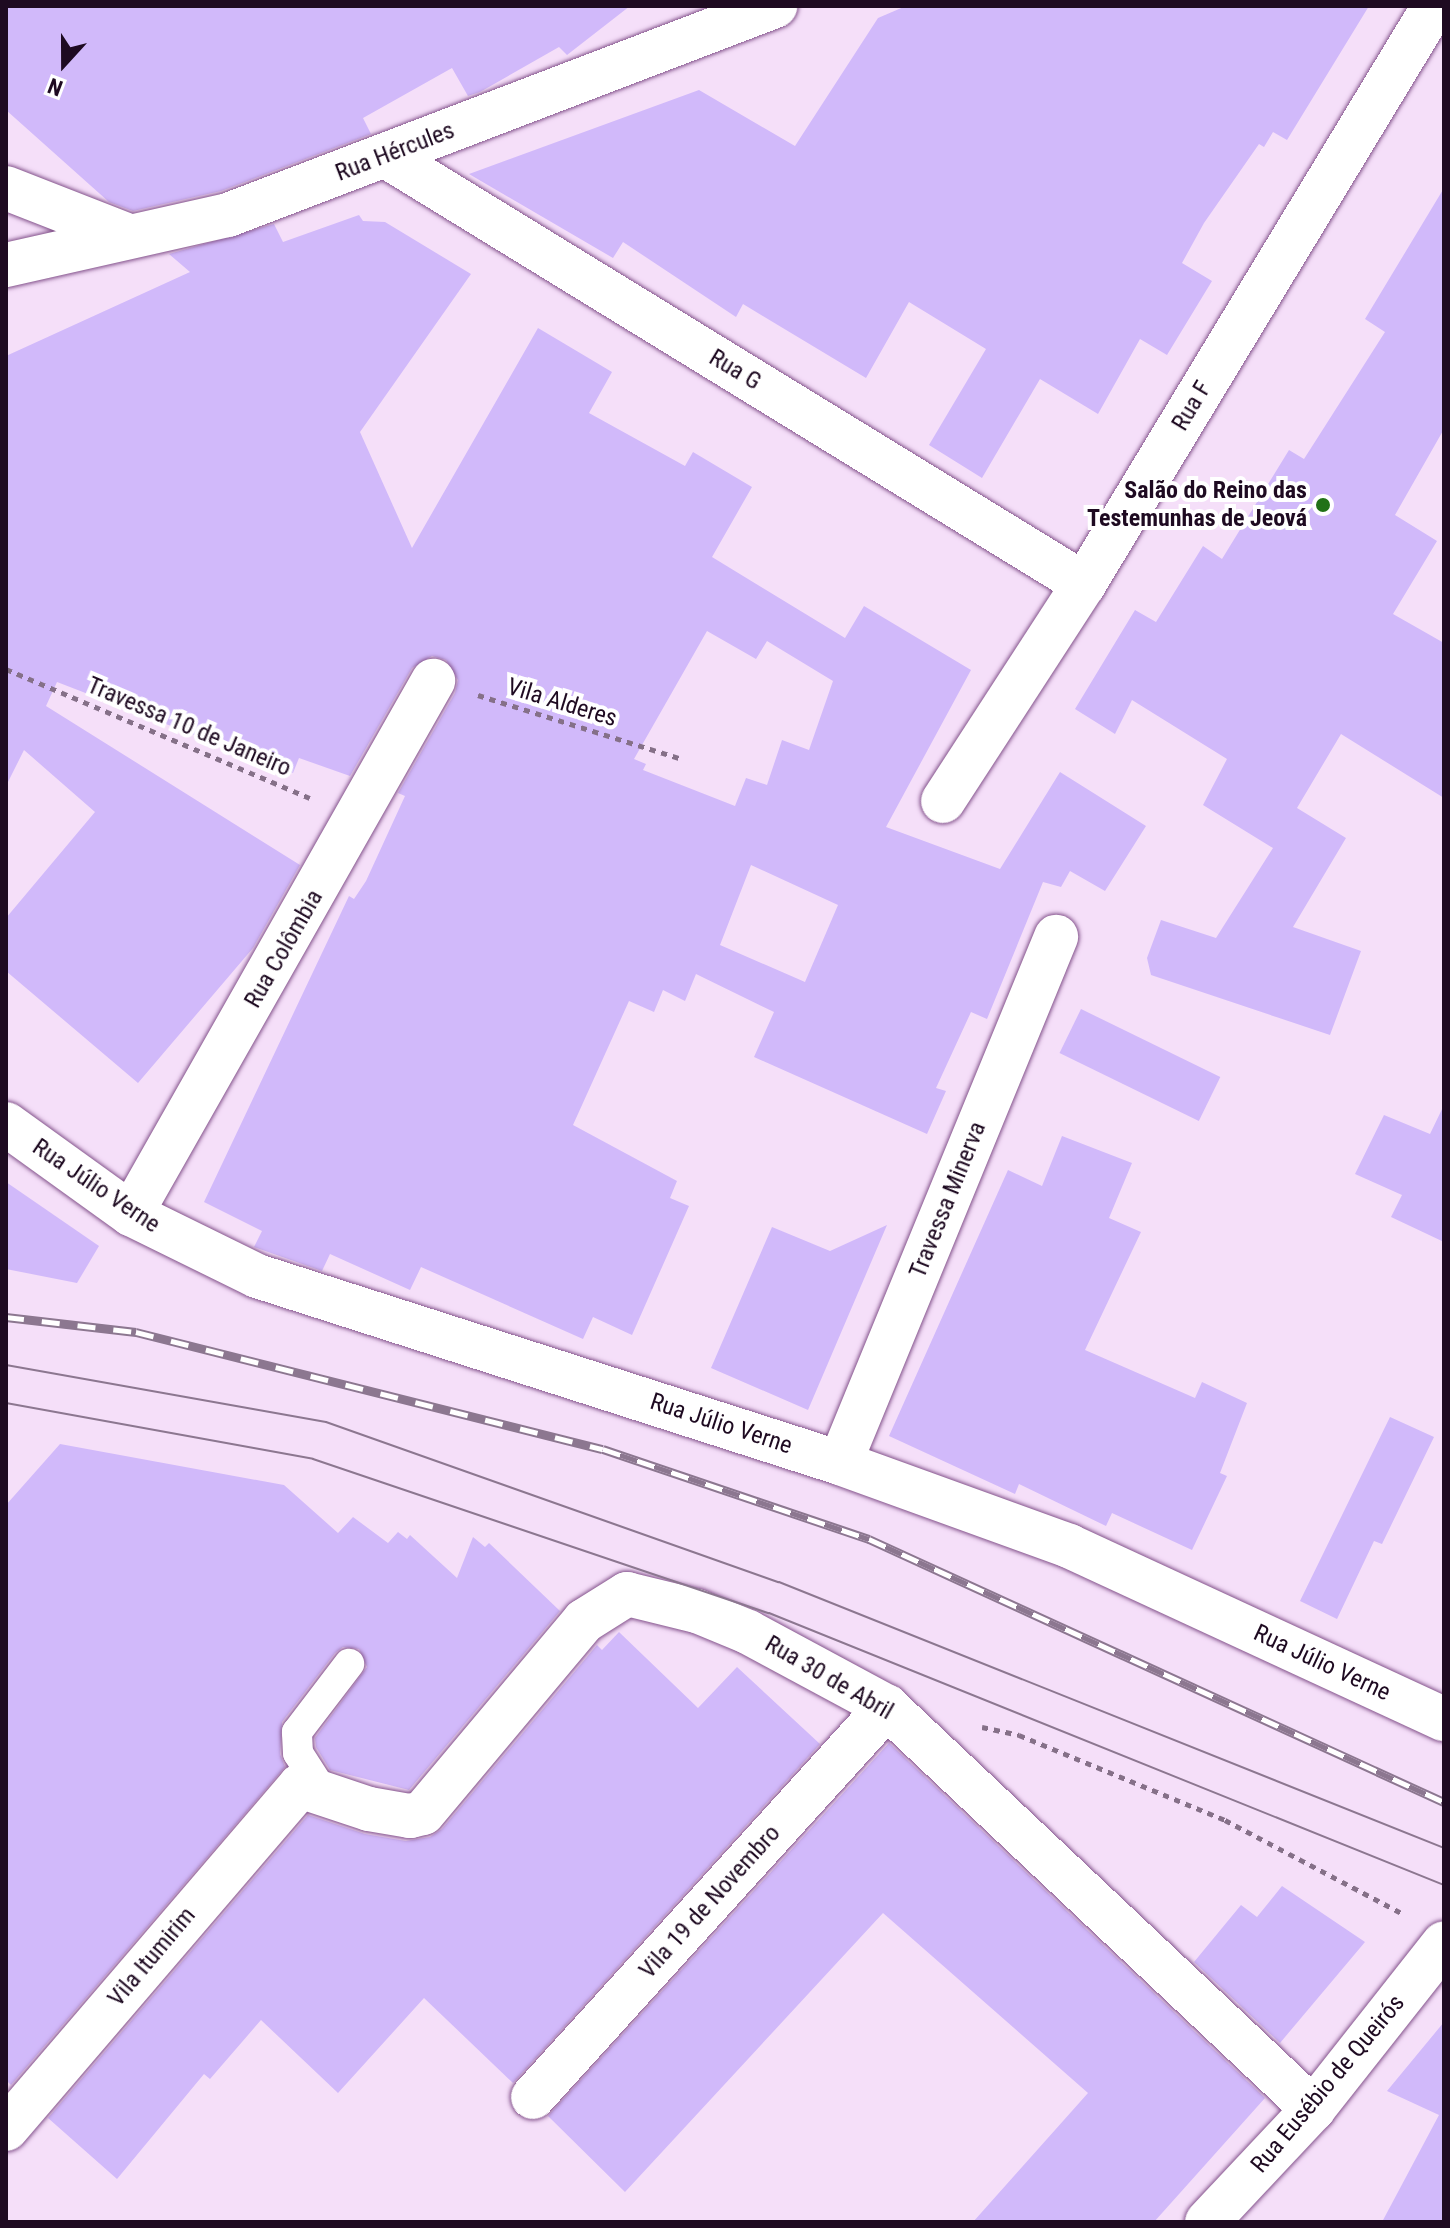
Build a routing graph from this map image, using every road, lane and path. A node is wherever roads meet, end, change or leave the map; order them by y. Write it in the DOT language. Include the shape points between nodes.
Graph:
graph roads {
  1 [pos="775,6"];
  2 [pos="1434,6"];
  3 [pos="386,156"];
  4 [pos="6,188"];
  5 [pos="124,234"];
  6 [pos="6,265"];
  7 [pos="1084,584"];
  8 [pos="6,669"];
  9 [pos="433,681"];
  10 [pos="679,758"];
  11 [pos="943,801"];
  12 [pos="359,819"];
  13 [pos="1056,937"];
  14 [pos="6,1124"];
  15 [pos="131,1214"];
  16 [pos="840,1463"];
  17 [pos="349,1664"];
  18 [pos="887,1707"];
  19 [pos="1444,1719"];
  20 [pos="975,1725"];
  21 [pos="311,1789"];
  22 [pos="1430,1932"];
  23 [pos="533,2097"];
  24 [pos="1313,2109"];
  25 [pos="6,2129"];
  26 [pos="1207,2222"];
  1 -- 3 [label="street, Rua Hércules"];
  2 -- 7 [label="street, Rua F"];
  3 -- 5 [label="street, Rua Hércules" via="183,229"];
  3 -- 7 [label="street, Rua G"];
  4 -- 5 [label="street"];
  5 -- 6 [label="street, Rua Hércules"];
  7 -- 11 [label="street, Rua F"];
  8 -- 12 [label="path, Travessa 10 de Janeiro"];
  9 -- 10 [label="path, Vila Alderes"];
  9 -- 12 [label="street, Rua Colômbia"];
  12 -- 15 [label="street, Rua Colômbia"];
  13 -- 16 [label="street, Travessa Minerva"];
  14 -- 15 [label="street, Rua Júlio Verne"];
  15 -- 16 [label="street, Rua Júlio Verne" via="301,1293"];
  16 -- 19 [label="street, Rua Júlio Verne" via="1069,1546"];
  17 -- 21 [label="lane" via="297,1732 298,1753"];
  18 -- 21 [label="street, Rua 30 de Abril" via="748,1632 697,1611 627,1594 584,1621 423,1813 369,1809"];
  18 -- 23 [label="street, Vila 19 de Novembro"];
  18 -- 24 [label="street, Rua 30 de Abril"];
  20 -- 22 [label="path" via="1019,1735 1225,1820"];
  21 -- 25 [label="street, Vila Itumirim"];
  22 -- 24 [label="street, Rua Eusébio de Queirós"];
  24 -- 26 [label="street, Rua Eusébio de Queirós"];
}
